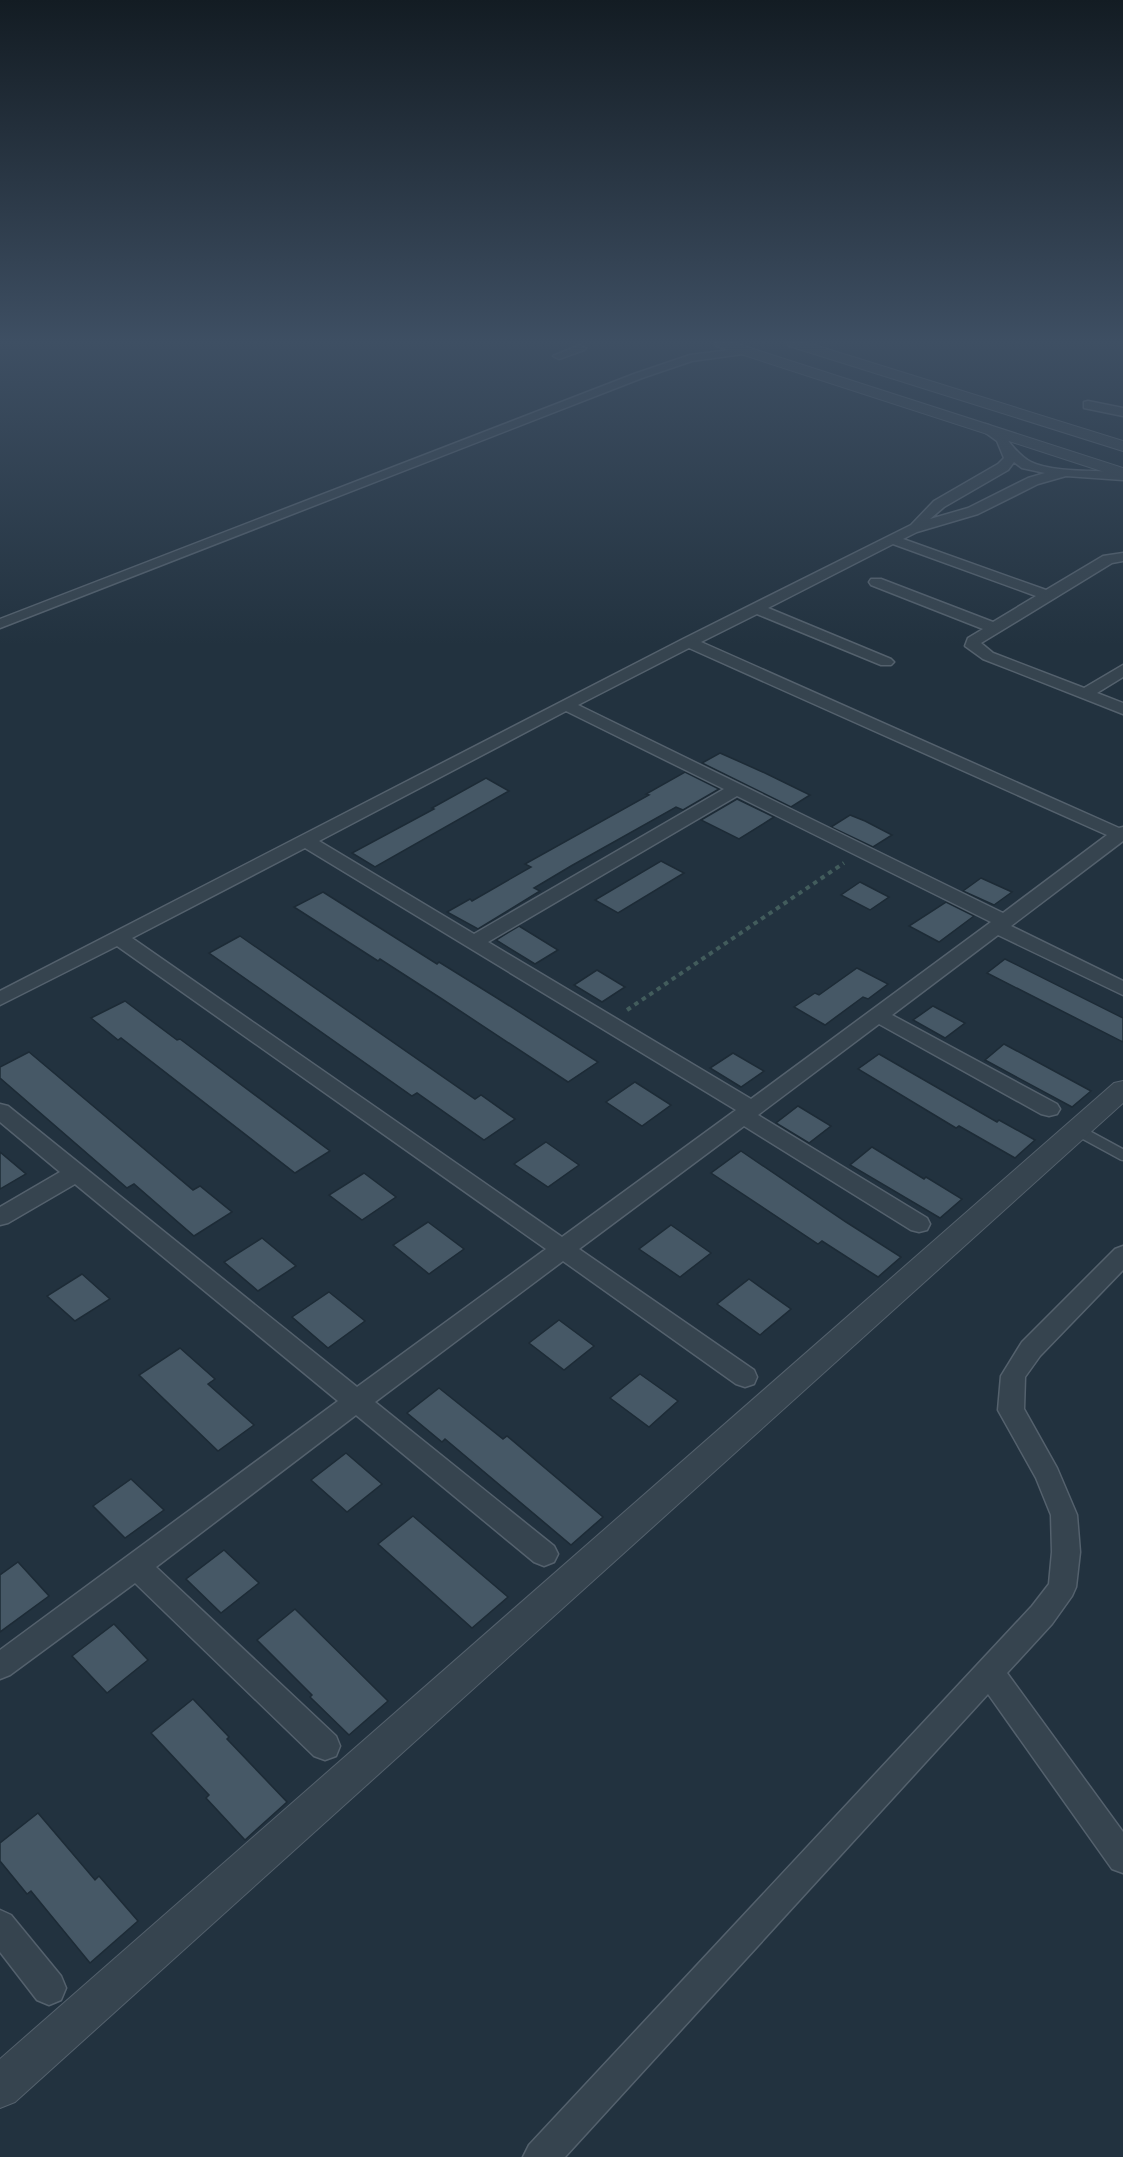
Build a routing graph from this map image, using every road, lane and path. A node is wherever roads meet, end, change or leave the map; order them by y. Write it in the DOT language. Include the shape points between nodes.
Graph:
graph roads {
  1 [pos="460,444"];
  2 [pos="1004,444"];
  3 [pos="1031,444"];
  4 [pos="1010,454"];
  5 [pos="998,471"];
  6 [pos="1065,472"];
  7 [pos="1123,475"];
  8 [pos="1033,481"];
  9 [pos="939,504"];
  10 [pos="967,513"];
  11 [pos="912,528"];
  12 [pos="891,539"];
  13 [pos="1123,557"];
  14 [pos="876,582"];
  15 [pos="1046,596"];
  16 [pos="756,608"];
  17 [pos="0,624"];
  18 [pos="994,628"];
  19 [pos="688,642"];
  20 [pos="886,662"];
  21 [pos="1123,670"];
  22 [pos="1085,694"];
  23 [pos="566,705"];
  24 [pos="1123,709"];
  25 [pos="737,789"];
  26 [pos="1122,834"];
  27 [pos="305,840"];
  28 [pos="862,851"];
  29 [pos="1002,925"];
  30 [pos="117,937"];
  31 [pos="474,942"];
  32 [pos="1123,989"];
  33 [pos="0,999"];
  34 [pos="877,1015"];
  35 [pos="607,1023"];
  36 [pos="1123,1089"];
  37 [pos="1049,1109"];
  38 [pos="0,1111"];
  39 [pos="747,1112"];
  40 [pos="1076,1130"];
  41 [pos="1123,1155"];
  42 [pos="76,1173"];
  43 [pos="0,1217"];
  44 [pos="919,1224"];
  45 [pos="564,1249"];
  46 [pos="1123,1255"];
  47 [pos="745,1377"];
  48 [pos="357,1401"];
  49 [pos="544,1554"];
  50 [pos="138,1568"];
  51 [pos="0,1666"];
  52 [pos="989,1671"];
  53 [pos="325,1746"];
  54 [pos="1123,1858"];
  55 [pos="0,1926"];
  56 [pos="49,1988"];
  57 [pos="0,2087"];
  58 [pos="541,2157"];
  1 -- 17 [label="street"];
  2 -- 4 [label="street"];
  3 -- 7 [label="street"];
  4 -- 5 [label="street"];
  4 -- 6 [label="street" via="1026,465"];
  5 -- 8 [label="street" via="1019,472"];
  5 -- 9 [label="street"];
  6 -- 7 [label="street"];
  6 -- 8 [label="street"];
  8 -- 10 [label="street"];
  9 -- 10 [label="street"];
  9 -- 11 [label="street"];
  10 -- 11 [label="street"];
  11 -- 12 [label="street"];
  12 -- 15 [label="street"];
  12 -- 16 [label="street"];
  13 -- 15 [label="street" via="1108,559"];
  14 -- 18 [label="street"];
  15 -- 18 [label="street"];
  16 -- 19 [label="street"];
  16 -- 20 [label="street"];
  18 -- 22 [label="street" via="973,641 973,646 988,656"];
  19 -- 23 [label="street"];
  19 -- 26 [label="street"];
  21 -- 22 [label="street"];
  22 -- 24 [label="street"];
  23 -- 25 [label="street"];
  23 -- 27 [label="street"];
  25 -- 28 [label="street"];
  25 -- 31 [label="street"];
  26 -- 29 [label="street"];
  27 -- 30 [label="street"];
  27 -- 31 [label="street"];
  28 -- 29 [label="street"];
  28 -- 35 [label="path"];
  29 -- 32 [label="street"];
  29 -- 34 [label="street"];
  30 -- 33 [label="street"];
  30 -- 45 [label="street"];
  31 -- 35 [label="street"];
  34 -- 37 [label="street"];
  34 -- 39 [label="street"];
  35 -- 39 [label="street"];
  36 -- 40 [label="street"];
  38 -- 42 [label="street"];
  39 -- 44 [label="street"];
  39 -- 45 [label="street"];
  40 -- 41 [label="lane"];
  40 -- 57 [label="street"];
  42 -- 43 [label="street"];
  42 -- 48 [label="street"];
  45 -- 47 [label="street"];
  45 -- 48 [label="street"];
  46 -- 52 [label="street" via="1031,1349 1013,1376 1011,1410 1048,1476 1064,1515 1066,1552 1062,1587 1042,1615"];
  48 -- 49 [label="street"];
  48 -- 50 [label="street"];
  50 -- 51 [label="street"];
  50 -- 53 [label="street"];
  52 -- 54 [label="street"];
  52 -- 58 [label="street"];
  55 -- 56 [label="street"];
}
